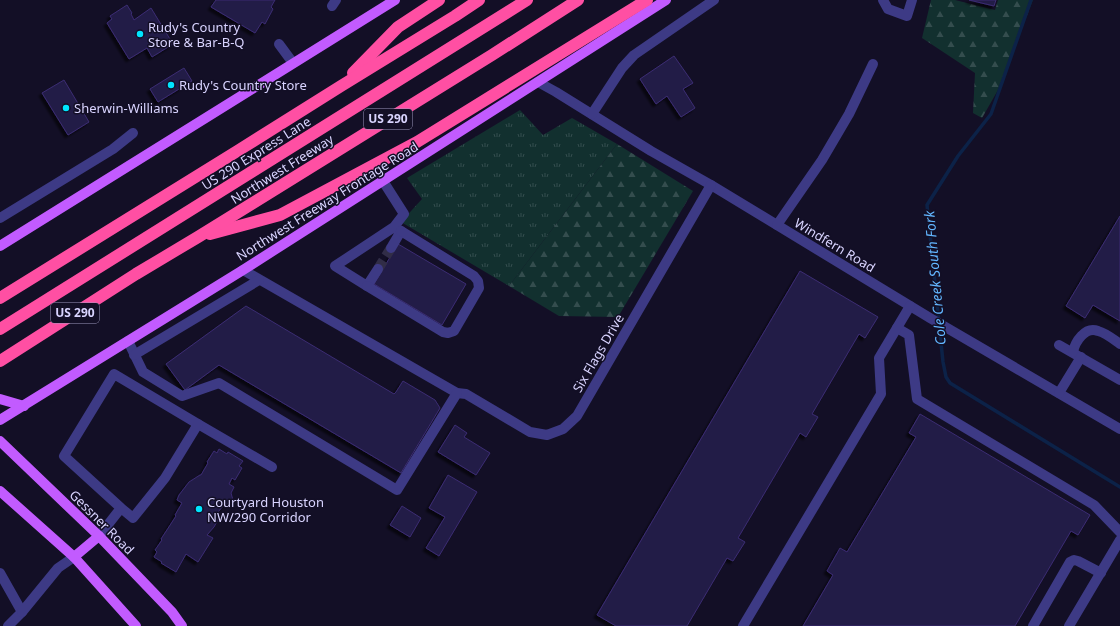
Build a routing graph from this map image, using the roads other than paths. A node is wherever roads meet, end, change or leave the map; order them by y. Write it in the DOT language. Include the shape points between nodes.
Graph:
graph roads {
  1 [pos="395,0"];
  2 [pos="439,0"];
  3 [pos="479,0"];
  4 [pos="527,0"];
  5 [pos="578,0"];
  6 [pos="647,0"];
  7 [pos="666,0"];
  8 [pos="714,0"];
  9 [pos="883,0"];
  10 [pos="912,0"];
  11 [pos="279,44"];
  12 [pos="293,63"];
  13 [pos="872,64"];
  14 [pos="538,82"];
  15 [pos="340,86"];
  16 [pos="592,114"];
  17 [pos="133,133"];
  18 [pos="383,181"];
  19 [pos="711,185"];
  20 [pos="0,218"];
  21 [pos="777,225"];
  22 [pos="397,229"];
  23 [pos="198,237"];
  24 [pos="0,246"];
  25 [pos="391,248"];
  26 [pos="378,269"];
  27 [pos="243,270"];
  28 [pos="260,280"];
  29 [pos="368,286"];
  30 [pos="0,298"];
  31 [pos="910,306"];
  32 [pos="897,328"];
  33 [pos="0,330"];
  34 [pos="128,341"];
  35 [pos="1120,344"];
  36 [pos="1059,345"];
  37 [pos="134,355"];
  38 [pos="1077,355"];
  39 [pos="0,361"];
  40 [pos="1120,380"];
  41 [pos="457,393"];
  42 [pos="1059,393"];
  43 [pos="0,399"];
  44 [pos="24,406"];
  45 [pos="0,420"];
  46 [pos="198,424"];
  47 [pos="1120,428"];
  48 [pos="0,441"];
  49 [pos="272,467"];
  50 [pos="0,491"];
  51 [pos="120,508"];
  52 [pos="1120,532"];
  53 [pos="98,536"];
  54 [pos="1120,540"];
  55 [pos="74,557"];
  56 [pos="0,573"];
  57 [pos="1100,573"];
  58 [pos="22,612"];
  59 [pos="8,626"];
  60 [pos="136,626"];
  61 [pos="182,626"];
  62 [pos="743,626"];
  63 [pos="1033,626"];
  64 [pos="1069,626"];
  1 -- 12 [label="main road"];
  2 -- 15 [label="highway" via="398,27"];
  3 -- 15 [label="highway"];
  4 -- 33 [label="highway, US 290 Express Lane"];
  5 -- 23 [label="highway, Northwest Freeway / US 290"];
  6 -- 23 [label="highway" via="417,142 280,215"];
  7 -- 14 [label="main road, Northwest Freeway Frontage Road"];
  8 -- 16 [label="street" via="634,55 622,68"];
  9 -- 10 [label="street" via="888,9 907,16"];
  11 -- 12 [label="street"];
  12 -- 24 [label="main road"];
  13 -- 21 [label="street" via="850,114"];
  14 -- 16 [label="street, Windfern Road"];
  14 -- 18 [label="main road, Northwest Freeway Frontage Road"];
  15 -- 30 [label="highway"];
  16 -- 19 [label="street, Windfern Road"];
  17 -- 20 [label="street" via="113,149"];
  18 -- 22 [label="street" via="404,214"];
  18 -- 27 [label="main road, Northwest Freeway Frontage Road"];
  19 -- 21 [label="street, Windfern Road"];
  19 -- 41 [label="street, Six Flags Drive" via="577,416 563,429 547,435 530,432 466,394"];
  21 -- 31 [label="street, Windfern Road"];
  22 -- 25 [label="street"];
  22 -- 29 [label="street" via="335,266"];
  22 -- 29 [label="street" via="474,276 479,288 454,331 448,333"];
  23 -- 39 [label="highway, Northwest Freeway / US 290"];
  26 -- 29 [label="street"];
  27 -- 28 [label="street, Six Flags Drive"];
  27 -- 34 [label="main road, Northwest Freeway Frontage Road"];
  28 -- 37 [label="street"];
  28 -- 41 [label="street, Six Flags Drive"];
  31 -- 32 [label="street"];
  31 -- 42 [label="street, Windfern Road"];
  32 -- 52 [label="street" via="909,336 917,399 1094,505"];
  32 -- 62 [label="street" via="879,358 880,394"];
  34 -- 37 [label="street"];
  34 -- 44 [label="main road, Northwest Freeway Frontage Road"];
  35 -- 38 [label="street" via="1098,330 1089,330 1076,341"];
  36 -- 38 [label="street"];
  37 -- 41 [label="street" via="144,372 182,396 219,383 397,490"];
  38 -- 40 [label="street"];
  38 -- 42 [label="street"];
  42 -- 47 [label="street, Windfern Road"];
  43 -- 44 [label="main road"];
  44 -- 45 [label="main road, Northwest Freeway Frontage Road"];
  46 -- 49 [label="street"];
  46 -- 51 [label="street" via="165,478 133,518"];
  46 -- 51 [label="street" via="114,374 64,456"];
  48 -- 53 [label="main road, Gessner Road"];
  50 -- 55 [label="main road"];
  51 -- 53 [label="street"];
  53 -- 55 [label="main road"];
  53 -- 61 [label="main road, Gessner Road" via="172,612"];
  54 -- 57 [label="street"];
  55 -- 58 [label="street" via="58,568"];
  55 -- 60 [label="main road"];
  56 -- 58 [label="street"];
  57 -- 63 [label="street" via="1078,560 1070,562"];
  57 -- 64 [label="street"];
  58 -- 59 [label="street"];
}
